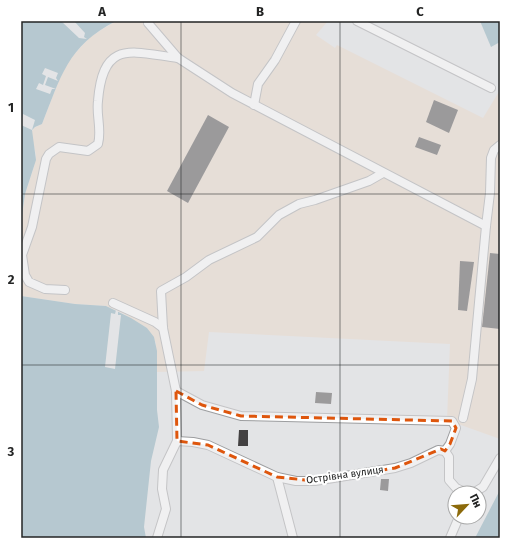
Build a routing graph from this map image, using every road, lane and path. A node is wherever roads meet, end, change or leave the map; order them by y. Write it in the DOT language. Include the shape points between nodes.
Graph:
graph roads {
  1 [pos="296,21"];
  2 [pos="362,22"];
  3 [pos="148,23"];
  4 [pos="178,58"];
  5 [pos="491,88"];
  6 [pos="254,105"];
  7 [pos="500,145"];
  8 [pos="383,173"];
  9 [pos="486,226"];
  10 [pos="65,290"];
  11 [pos="113,303"];
  12 [pos="163,328"];
  13 [pos="176,391"];
  14 [pos="463,418"];
  15 [pos="177,441"];
  16 [pos="445,451"];
  17 [pos="500,458"];
  18 [pos="277,477"];
  19 [pos="453,485"];
  20 [pos="484,485"];
  21 [pos="456,525"];
  22 [pos="157,538"];
  23 [pos="293,538"];
  24 [pos="450,538"];
  1 -- 6 [label="street" via="275,60 258,84"];
  2 -- 5 [label="street"];
  3 -- 4 [label="street"];
  4 -- 6 [label="street"];
  4 -- 10 [label="street" via="127,52 114,57 105,68 98,101 98,144 88,151 59,147 46,159 32,227 22,255 25,275 30,282 45,289"];
  6 -- 8 [label="street"];
  7 -- 9 [label="street" via="494,150 491,158"];
  8 -- 9 [label="street"];
  8 -- 12 [label="street" via="368,181 299,204 279,215 257,237 209,260 186,277 168,285 161,291 160,296"];
  9 -- 14 [label="street" via="472,379"];
  11 -- 12 [label="street"];
  12 -- 13 [label="street"];
  13 -- 15 [label="street"];
  13 -- 16 [label="street" via="202,405 241,416 452,422 456,428"];
  15 -- 18 [label="street, Острівна вулиця" via="208,445"];
  15 -- 22 [label="street" via="163,470 162,489 166,509"];
  16 -- 18 [label="street, Острівна вулиця" via="438,450 395,468 315,481"];
  16 -- 19 [label="street" via="448,457 449,480"];
  17 -- 20 [label="street"];
  18 -- 23 [label="street"];
  21 -- 24 [label="street"];
}
